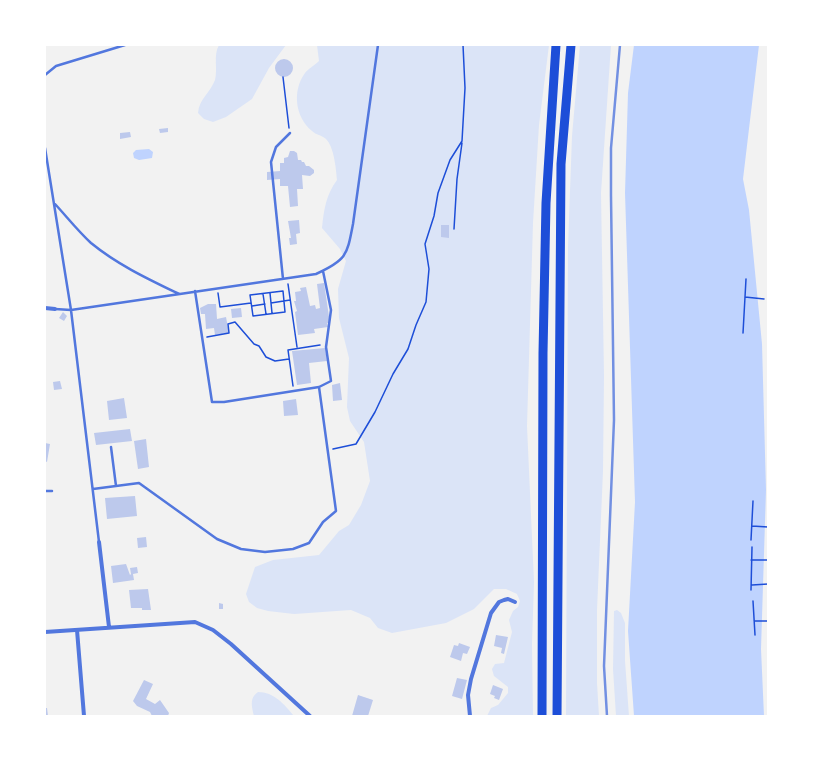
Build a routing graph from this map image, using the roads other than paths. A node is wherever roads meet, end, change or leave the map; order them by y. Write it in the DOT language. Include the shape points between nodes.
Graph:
graph roads {
  1 [pos="124,45"];
  2 [pos="378,45"];
  3 [pos="556,45"];
  4 [pos="571,45"];
  5 [pos="45,75"];
  6 [pos="290,133"];
  7 [pos="45,148"];
  8 [pos="55,204"];
  9 [pos="323,271"];
  10 [pos="283,279"];
  11 [pos="195,292"];
  12 [pos="179,294"];
  13 [pos="45,308"];
  14 [pos="54,309"];
  15 [pos="71,310"];
  16 [pos="319,387"];
  17 [pos="110,447"];
  18 [pos="116,486"];
  19 [pos="93,489"];
  20 [pos="45,491"];
  21 [pos="52,491"];
  22 [pos="99,542"];
  23 [pos="515,602"];
  24 [pos="109,627"];
  25 [pos="77,630"];
  26 [pos="45,632"];
  27 [pos="84,716"];
  28 [pos="310,716"];
  29 [pos="470,716"];
  30 [pos="542,716"];
  31 [pos="557,716"];
  1 -- 5 [label="lane" via="56,66"];
  2 -- 9 [label="lane" via="348,249 341,260"];
  3 -- 30 [label="highway" via="546,203"];
  4 -- 31 [label="highway" via="560,164"];
  6 -- 10 [label="lane" via="276,147 271,162"];
  7 -- 8 [label="lane"];
  8 -- 12 [label="lane" via="91,242 115,260"];
  8 -- 15 [label="lane"];
  9 -- 10 [label="lane"];
  9 -- 16 [label="lane" via="330,310 326,345 331,381"];
  10 -- 11 [label="lane"];
  11 -- 12 [label="lane"];
  11 -- 16 [label="lane" via="212,402"];
  12 -- 15 [label="lane"];
  13 -- 14 [label="street"];
  14 -- 15 [label="lane"];
  15 -- 19 [label="lane"];
  16 -- 18 [label="lane" via="336,511 323,522 309,542 293,549 265,552 240,549 217,539 139,483"];
  17 -- 18 [label="lane"];
  18 -- 19 [label="lane"];
  19 -- 22 [label="lane"];
  20 -- 21 [label="lane"];
  22 -- 24 [label="street"];
  23 -- 29 [label="street" via="508,599 499,602 491,613 471,680 468,695"];
  24 -- 25 [label="street"];
  24 -- 28 [label="street" via="195,622 213,630 231,644"];
  25 -- 26 [label="street"];
  25 -- 27 [label="street"];
}
